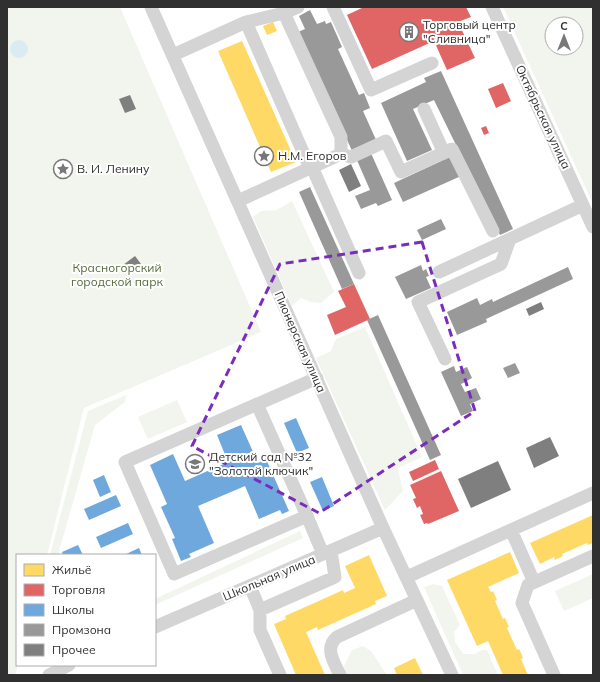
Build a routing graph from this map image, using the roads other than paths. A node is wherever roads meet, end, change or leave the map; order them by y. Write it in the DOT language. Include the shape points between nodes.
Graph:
graph roads {
  1 [pos="151,7"];
  2 [pos="298,7"];
  3 [pos="333,7"];
  4 [pos="492,7"];
  5 [pos="284,13"];
  6 [pos="246,22"];
  7 [pos="173,55"];
  8 [pos="432,63"];
  9 [pos="424,109"];
  10 [pos="444,152"];
  11 [pos="341,154"];
  12 [pos="311,167"];
  13 [pos="238,201"];
  14 [pos="583,205"];
  15 [pos="593,227"];
  16 [pos="493,231"];
  17 [pos="510,239"];
  18 [pos="439,272"];
  19 [pos="359,273"];
  20 [pos="445,359"];
  21 [pos="317,378"];
  22 [pos="258,404"];
  23 [pos="593,493"];
  24 [pos="307,516"];
  25 [pos="383,528"];
  26 [pos="511,530"];
  27 [pos="327,552"];
  28 [pos="593,556"];
  29 [pos="406,578"];
  30 [pos="534,582"];
  31 [pos="250,586"];
  32 [pos="417,600"];
  33 [pos="260,610"];
  34 [pos="156,627"];
  35 [pos="67,666"];
  36 [pos="49,675"];
  37 [pos="280,675"];
  38 [pos="340,675"];
  39 [pos="452,675"];
  40 [pos="554,675"];
  1 -- 7 [label="street, Пионерская улица"];
  2 -- 5 [label="street"];
  3 -- 8 [label="street" via="371,90"];
  4 -- 14 [label="street, Октябрьская улица"];
  5 -- 6 [label="street"];
  5 -- 11 [label="street" via="341,137"];
  6 -- 7 [label="street"];
  6 -- 12 [label="street"];
  7 -- 13 [label="street, Пионерская улица"];
  9 -- 10 [label="street"];
  10 -- 11 [label="street" via="401,172 386,141 351,157"];
  10 -- 16 [label="street" via="452,149"];
  11 -- 12 [label="street"];
  12 -- 13 [label="street"];
  12 -- 19 [label="street"];
  13 -- 21 [label="street, Пионерская улица"];
  14 -- 15 [label="street, Октябрьская улица"];
  14 -- 17 [label="street"];
  17 -- 18 [label="street"];
  17 -- 20 [label="street" via="501,264 418,302"];
  21 -- 22 [label="street"];
  21 -- 25 [label="street, Пионерская улица"];
  22 -- 24 [label="street"];
  22 -- 24 [label="street" via="125,462 174,574"];
  23 -- 26 [label="street"];
  24 -- 27 [label="street"];
  25 -- 27 [label="street, Школьная улица"];
  25 -- 29 [label="street, Пионерская улица"];
  26 -- 29 [label="street"];
  26 -- 30 [label="street"];
  27 -- 31 [label="street, Школьная улица"];
  27 -- 33 [label="street" via="335,578"];
  28 -- 30 [label="street"];
  29 -- 32 [label="street, Пионерская улица"];
  30 -- 40 [label="street" via="528,585 522,603"];
  31 -- 33 [label="street"];
  31 -- 34 [label="street, Школьная улица"];
  32 -- 38 [label="street" via="337,636 330,647"];
  32 -- 39 [label="street, Пионерская улица"];
  33 -- 37 [label="street" via="260,630"];
  35 -- 36 [label="street"];
}
